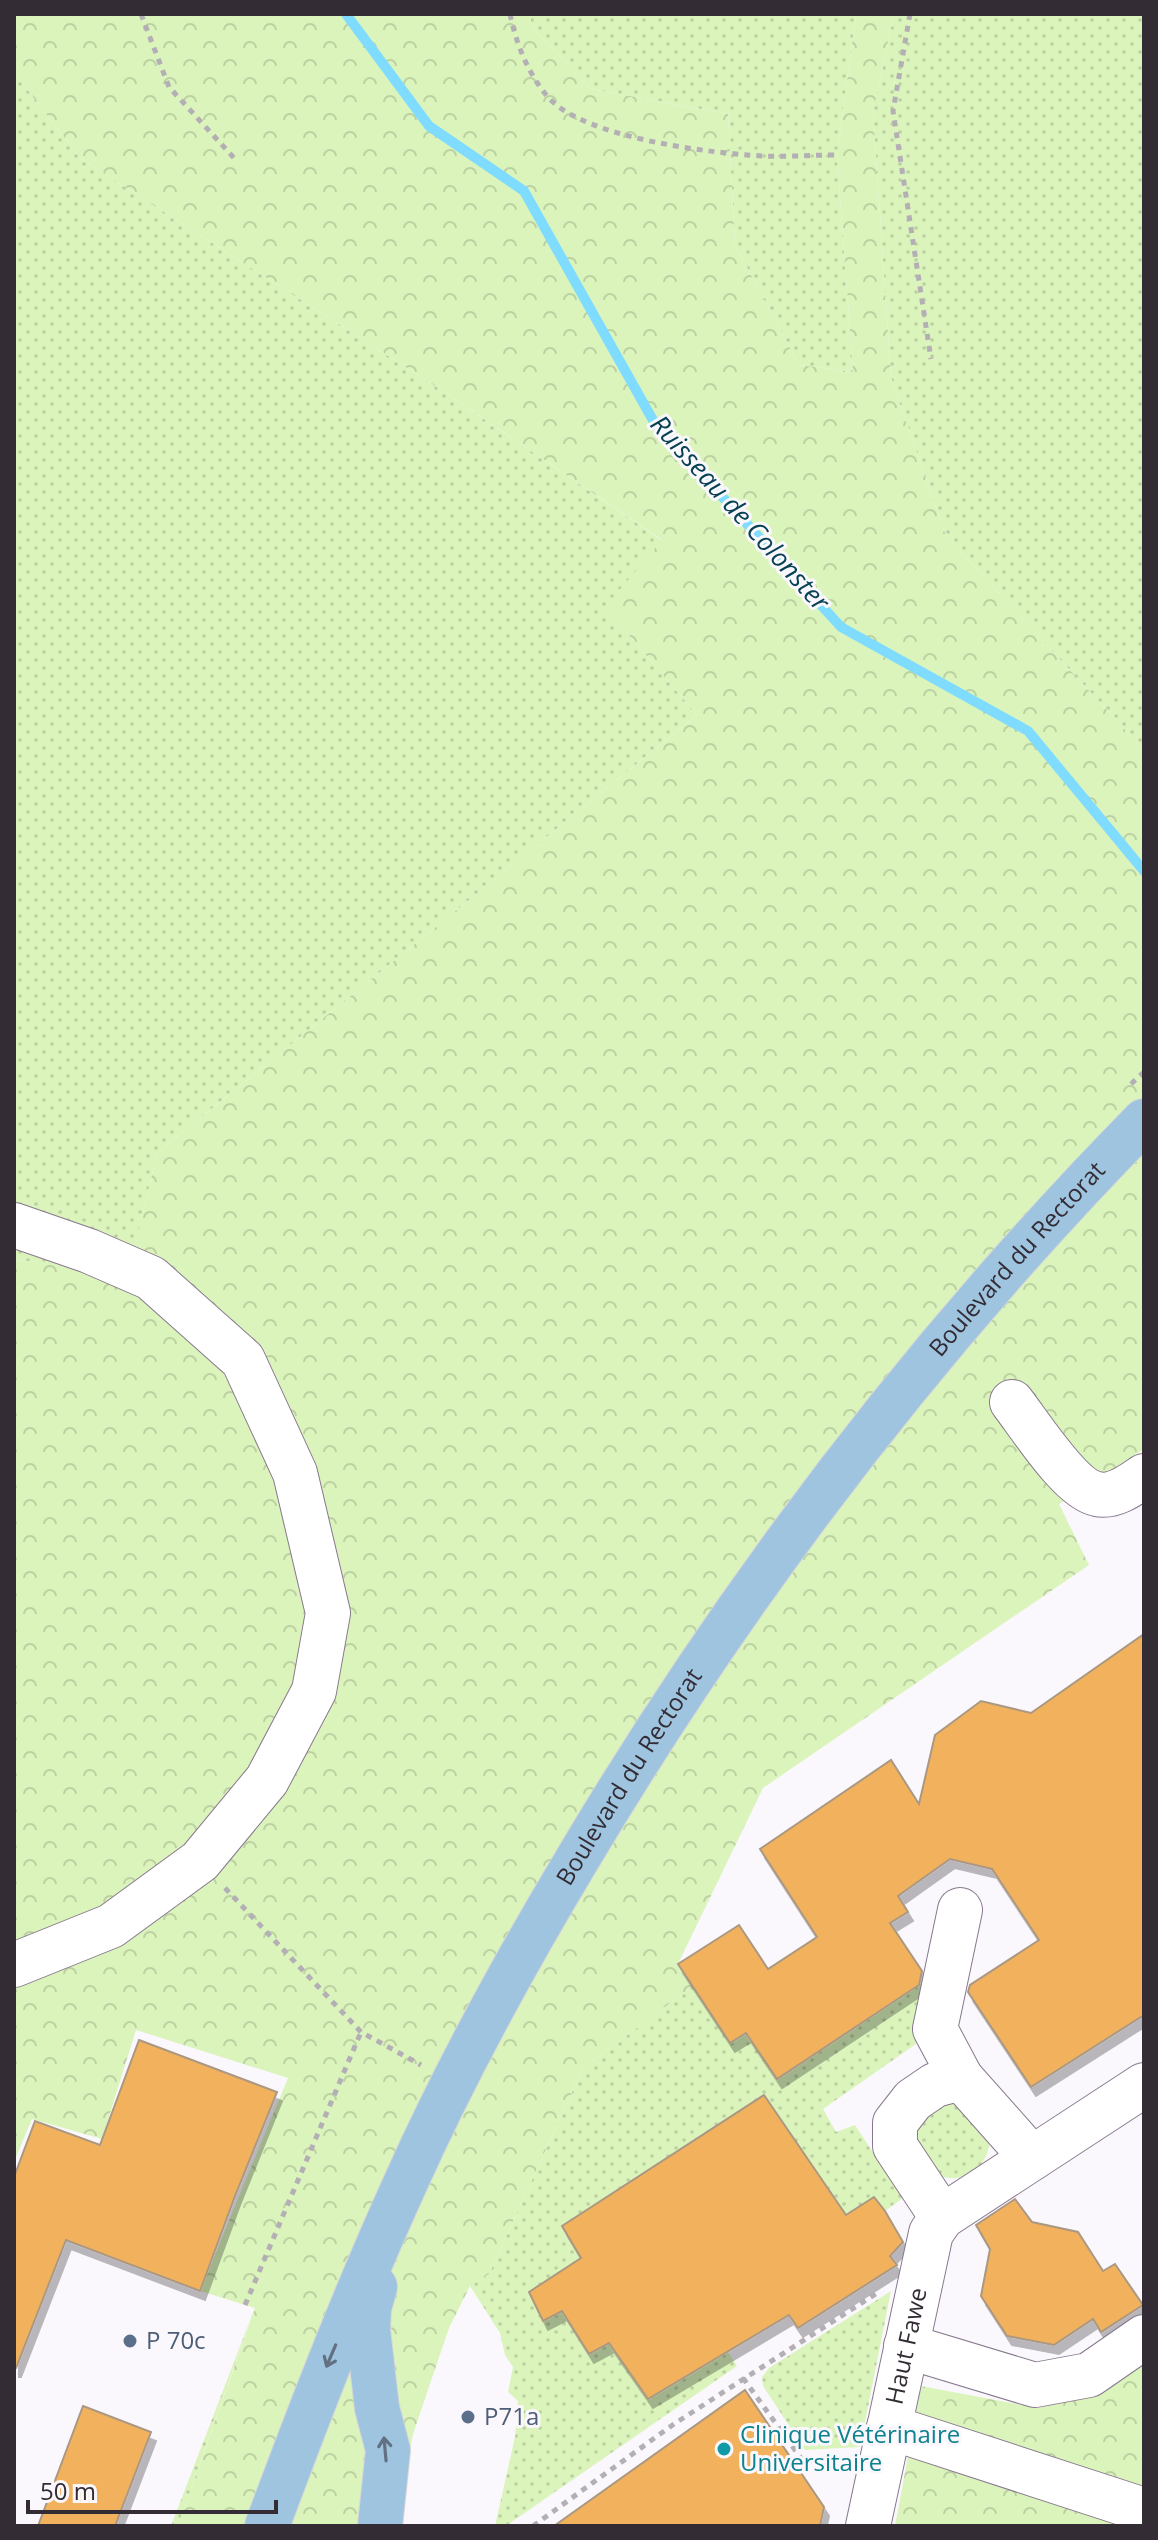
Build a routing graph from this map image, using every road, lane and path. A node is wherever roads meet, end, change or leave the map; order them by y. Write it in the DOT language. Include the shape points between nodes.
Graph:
graph roads {
  1 [pos="141,14"];
  2 [pos="510,14"];
  3 [pos="910,14"];
  4 [pos="837,155"];
  5 [pos="235,159"];
  6 [pos="931,359"];
  7 [pos="1144,1121"];
  8 [pos="14,1225"];
  9 [pos="1012,1402"];
  10 [pos="1144,1476"];
  11 [pos="200,1861"];
  12 [pos="960,1910"];
  13 [pos="14,1965"];
  14 [pos="361,2032"];
  15 [pos="427,2068"];
  16 [pos="961,2078"];
  17 [pos="1144,2085"];
  18 [pos="1032,2158"];
  19 [pos="406,2181"];
  20 [pos="942,2217"];
  21 [pos="921,2275"];
  22 [pos="245,2305"];
  23 [pos="1144,2337"];
  24 [pos="906,2346"];
  25 [pos="743,2378"];
  26 [pos="889,2427"];
  27 [pos="803,2461"];
  28 [pos="1144,2510"];
  29 [pos="267,2526"];
  30 [pos="380,2526"];
  31 [pos="533,2526"];
  32 [pos="868,2526"];
  1 -- 5 [label="path" via="169,87"];
  2 -- 4 [label="path" via="517,46 548,97 573,116 624,136 716,151"];
  3 -- 6 [label="path" via="893,111"];
  7 -- 19 [label="main road, Boulevard du Rectorat" via="940,1345 854,1451 741,1608 615,1795 549,1907"];
  8 -- 11 [label="street" via="151,1278 243,1360 295,1473 328,1613 314,1691 267,1780"];
  9 -- 10 [label="street" via="1071,1479 1098,1495 1124,1490"];
  11 -- 13 [label="street" via="111,1926"];
  11 -- 14 [label="path"];
  12 -- 16 [label="street" via="935,2029"];
  14 -- 15 [label="path"];
  14 -- 22 [label="path"];
  16 -- 18 [label="street"];
  16 -- 20 [label="street" via="935,2085 913,2100 895,2123 895,2146"];
  17 -- 18 [label="street"];
  18 -- 20 [label="street"];
  19 -- 29 [label="main road, Boulevard du Rectorat, one-way" via="325,2371"];
  30 -- 19 [label="main road, one-way" via="388,2450 375,2396 369,2308"];
  20 -- 21 [label="street, Haut Fawe" via="931,2233"];
  21 -- 24 [label="street, Haut Fawe"];
  21 -- 25 [label="path" via="898,2279"];
  23 -- 24 [label="street" via="1089,2375 1035,2385"];
  24 -- 26 [label="street, Haut Fawe"];
  25 -- 27 [label="path"];
  25 -- 31 [label="path"];
  26 -- 28 [label="street"];
  26 -- 32 [label="street, Haut Fawe"];
}
